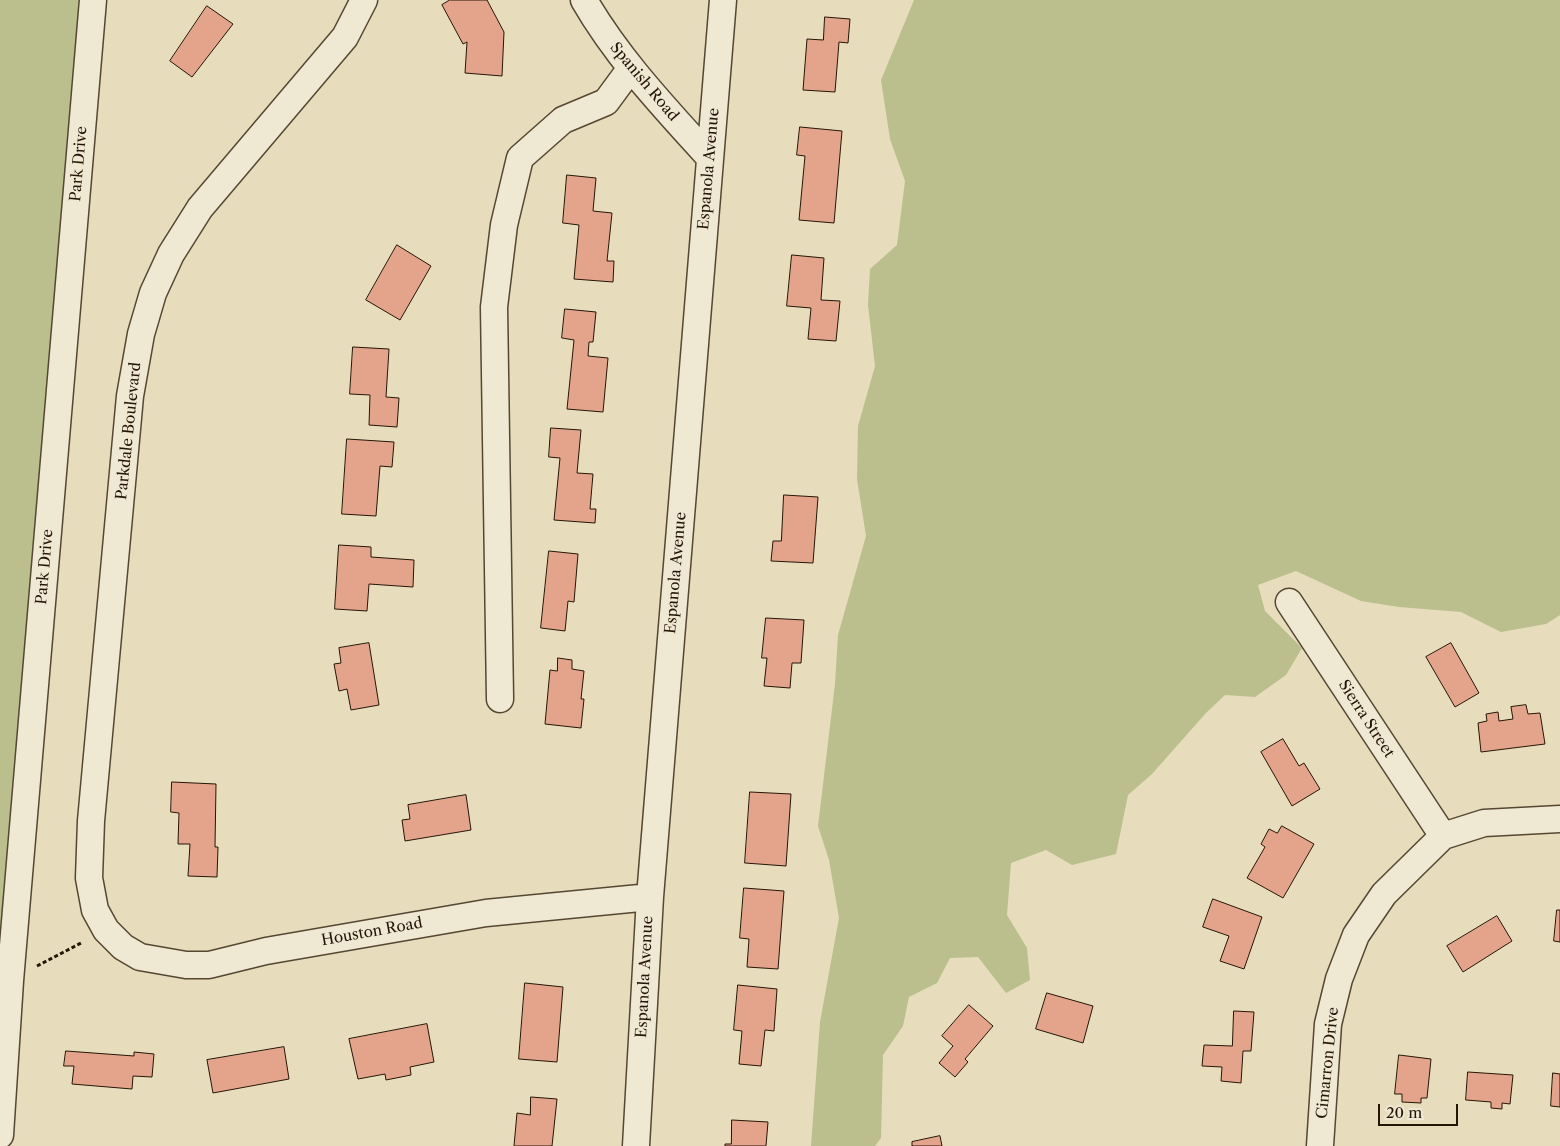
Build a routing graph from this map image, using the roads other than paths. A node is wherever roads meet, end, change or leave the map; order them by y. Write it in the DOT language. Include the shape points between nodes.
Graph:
graph roads {
  1 [pos="93,0"];
  2 [pos="364,0"];
  3 [pos="584,0"];
  4 [pos="723,0"];
  5 [pos="631,68"];
  6 [pos="710,158"];
  7 [pos="1289,602"];
  8 [pos="500,699"];
  9 [pos="1560,819"];
  10 [pos="1443,836"];
  11 [pos="650,897"];
  12 [pos="106,930"];
  13 [pos="0,1135"];
  14 [pos="636,1146"];
  15 [pos="1320,1146"];
  1 -- 13 [label="street, Park Drive" via="10,981"];
  2 -- 12 [label="street, Parkdale Boulevard" via="345,37 200,208 171,254 153,293 141,334 130,396 91,821 89,878 94,910"];
  3 -- 5 [label="street, Spanish Road" via="603,33"];
  4 -- 6 [label="street, Espanola Avenue"];
  5 -- 6 [label="street, Spanish Road"];
  5 -- 8 [label="street" via="606,102 563,120 520,158 504,224 494,307"];
  6 -- 11 [label="street, Espanola Avenue"];
  7 -- 10 [label="street, Sierra Street"];
  9 -- 10 [label="street, Cimarron Drive" via="1484,823"];
  10 -- 15 [label="street, Cimarron Drive" via="1384,894 1356,935 1339,979 1328,1024"];
  11 -- 12 [label="street, Houston Road" via="486,913 266,951 209,965 186,965 140,957 122,947"];
  11 -- 14 [label="street, Espanola Avenue"];
}
